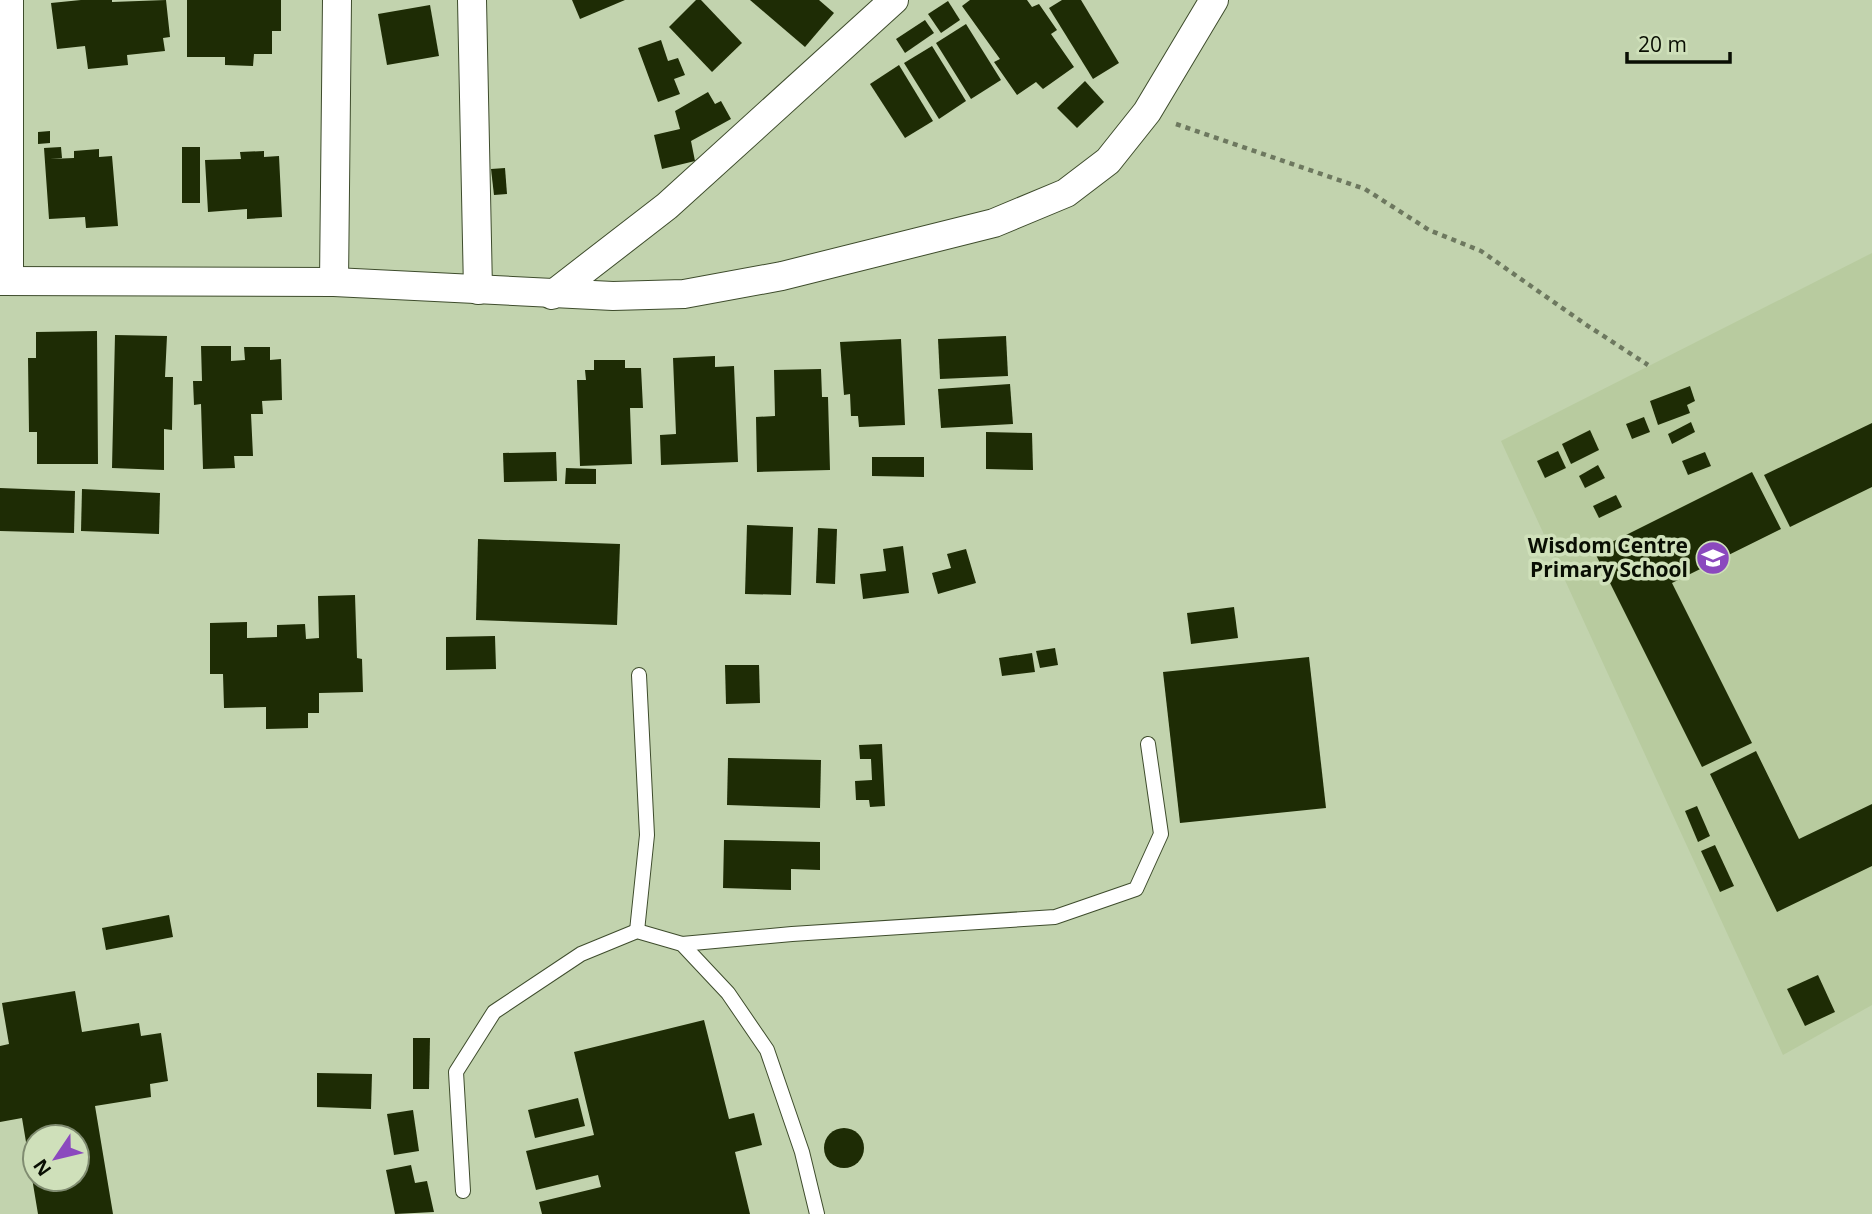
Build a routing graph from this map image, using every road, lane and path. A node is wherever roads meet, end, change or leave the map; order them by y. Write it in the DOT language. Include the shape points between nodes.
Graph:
graph roads {
  1 [pos="9,0"];
  2 [pos="337,0"];
  3 [pos="472,0"];
  4 [pos="1214,0"];
  5 [pos="879,4"];
  6 [pos="1147,112"];
  7 [pos="4,281"];
  8 [pos="334,282"];
  9 [pos="478,290"];
  10 [pos="552,295"];
  11 [pos="1648,365"];
  12 [pos="639,675"];
  13 [pos="1148,744"];
  14 [pos="638,932"];
  15 [pos="682,944"];
  16 [pos="463,1191"];
  17 [pos="817,1214"];
  1 -- 7 [label="street"];
  2 -- 8 [label="street"];
  3 -- 9 [label="street"];
  4 -- 6 [label="street"];
  5 -- 10 [label="street" via="667,206"];
  6 -- 10 [label="street" via="1108,161 1066,193 994,223 782,276 684,294"];
  6 -- 11 [label="path" via="1364,189 1429,230 1481,251"];
  7 -- 8 [label="street"];
  8 -- 9 [label="street"];
  9 -- 10 [label="street"];
  12 -- 14 [label="lane" via="647,835"];
  13 -- 15 [label="lane" via="1161,834 1136,889 1055,917"];
  14 -- 15 [label="lane"];
  14 -- 16 [label="lane" via="581,954 494,1012 456,1072"];
  15 -- 17 [label="lane" via="728,993 767,1050 802,1152"];
}
